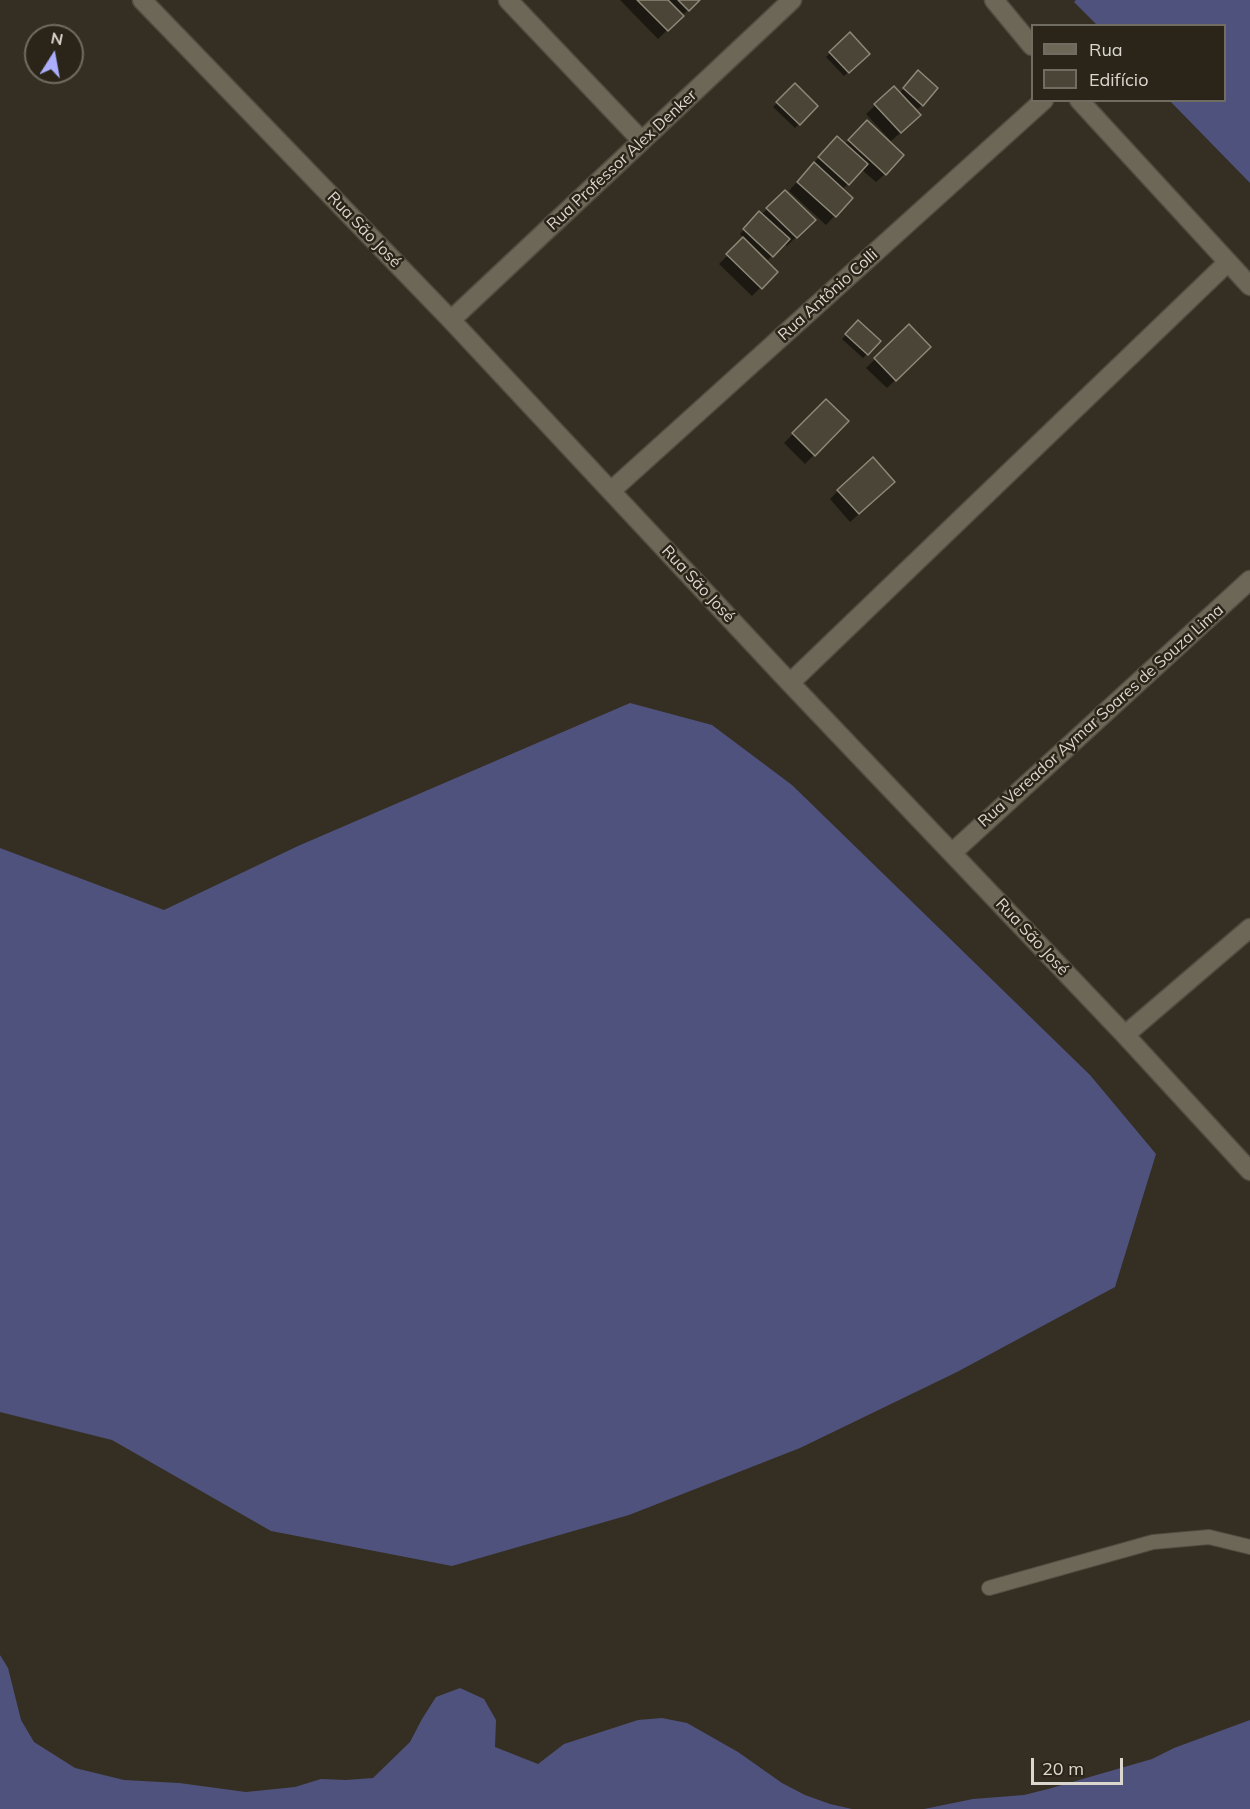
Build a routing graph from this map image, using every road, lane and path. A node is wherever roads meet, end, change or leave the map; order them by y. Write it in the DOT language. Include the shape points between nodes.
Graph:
graph roads {
  1 [pos="142,0"];
  2 [pos="508,0"];
  3 [pos="792,0"];
  4 [pos="994,0"];
  5 [pos="1031,45"];
  6 [pos="1042,102"];
  7 [pos="1081,102"];
  8 [pos="642,141"];
  9 [pos="1227,263"];
  10 [pos="1250,286"];
  11 [pos="451,320"];
  12 [pos="612,490"];
  13 [pos="1250,580"];
  14 [pos="790,683"];
  15 [pos="953,852"];
  16 [pos="1250,928"];
  17 [pos="1125,1035"];
  18 [pos="1250,1171"];
  19 [pos="1250,1547"];
  20 [pos="989,1588"];
  1 -- 11 [label="street, Rua São José"];
  2 -- 8 [label="street"];
  3 -- 8 [label="street, Rua Professor Alex Denker"];
  4 -- 5 [label="street"];
  6 -- 12 [label="street, Rua Antônio Colli"];
  7 -- 9 [label="street"];
  8 -- 11 [label="street, Rua Professor Alex Denker"];
  9 -- 10 [label="street"];
  9 -- 14 [label="street"];
  11 -- 12 [label="street, Rua São José"];
  12 -- 14 [label="street, Rua São José"];
  13 -- 15 [label="street, Rua Vereador Aymar Soares de Souza Lima"];
  14 -- 15 [label="street, Rua São José"];
  15 -- 17 [label="street, Rua São José"];
  16 -- 17 [label="street"];
  17 -- 18 [label="street, Rua São José"];
  19 -- 20 [label="lane" via="1209,1537 1153,1542"];
}
